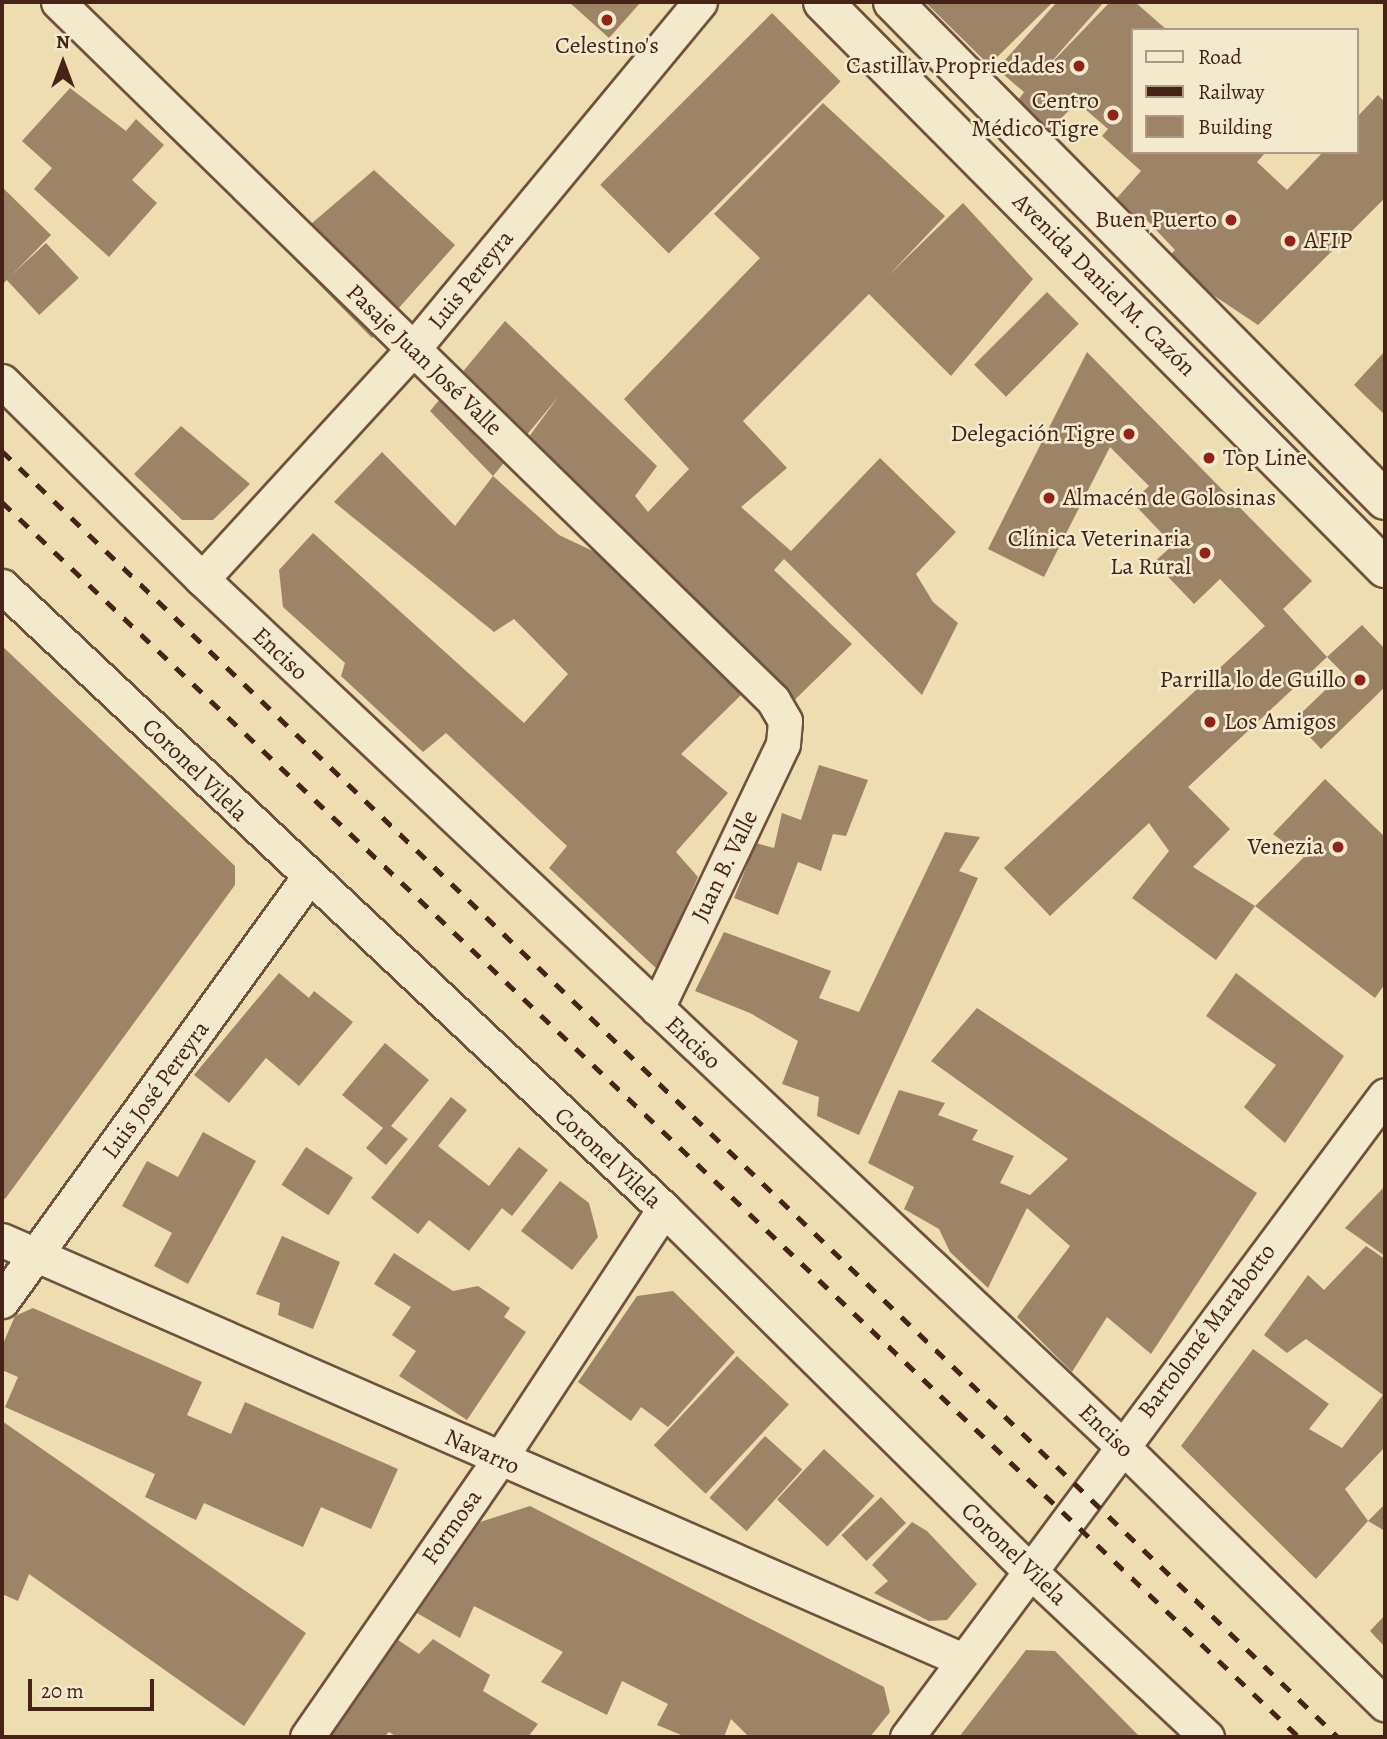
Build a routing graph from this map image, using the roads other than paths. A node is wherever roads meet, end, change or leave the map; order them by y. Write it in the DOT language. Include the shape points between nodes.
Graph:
graph roads {
  1 [pos="58,2"];
  2 [pos="700,2"];
  3 [pos="823,2"];
  4 [pos="893,2"];
  5 [pos="414,349"];
  6 [pos="2,380"];
  7 [pos="1385,500"];
  8 [pos="1385,568"];
  9 [pos="202,579"];
  10 [pos="2,586"];
  11 [pos="785,721"];
  12 [pos="308,878"];
  13 [pos="657,1008"];
  14 [pos="1385,1095"];
  15 [pos="664,1209"];
  16 [pos="2,1240"];
  17 [pos="37,1255"];
  18 [pos="2,1300"];
  19 [pos="1121,1445"];
  20 [pos="499,1460"];
  21 [pos="1030,1571"];
  22 [pos="963,1660"];
  23 [pos="1385,1704"];
  24 [pos="307,1737"];
  25 [pos="906,1737"];
  26 [pos="1207,1737"];
  1 -- 5 [label="street, Pasaje Juan José Valle"];
  2 -- 5 [label="street, Luis Pereyra"];
  3 -- 8 [label="main road, Avenida Daniel M. Cazón"];
  4 -- 7 [label="main road, Avenida Daniel M. Cazón"];
  5 -- 9 [label="street, Luis Pereyra"];
  5 -- 11 [label="street, Pasaje Juan José Valle" via="773,700"];
  6 -- 9 [label="street, Enciso"];
  9 -- 13 [label="street, Enciso"];
  10 -- 12 [label="street, Coronel Vilela"];
  11 -- 13 [label="street, Juan B. Valle" via="783,744"];
  12 -- 15 [label="street, Coronel Vilela"];
  12 -- 17 [label="street, Luis José Pereyra"];
  13 -- 19 [label="street, Enciso"];
  14 -- 19 [label="street, Bartolomé Marabotto"];
  15 -- 20 [label="street, Formosa"];
  15 -- 21 [label="street, Coronel Vilela"];
  16 -- 17 [label="street, Navarro"];
  17 -- 18 [label="street, Luis José Pereyra"];
  17 -- 20 [label="street, Navarro"];
  19 -- 21 [label="street, Bartolomé Marabotto"];
  19 -- 23 [label="street, Enciso"];
  20 -- 22 [label="street, Navarro"];
  20 -- 24 [label="street, Formosa"];
  21 -- 22 [label="street, Bartolomé Marabotto"];
  21 -- 26 [label="street, Coronel Vilela"];
  22 -- 25 [label="street, Bartolomé Marabotto"];
}
